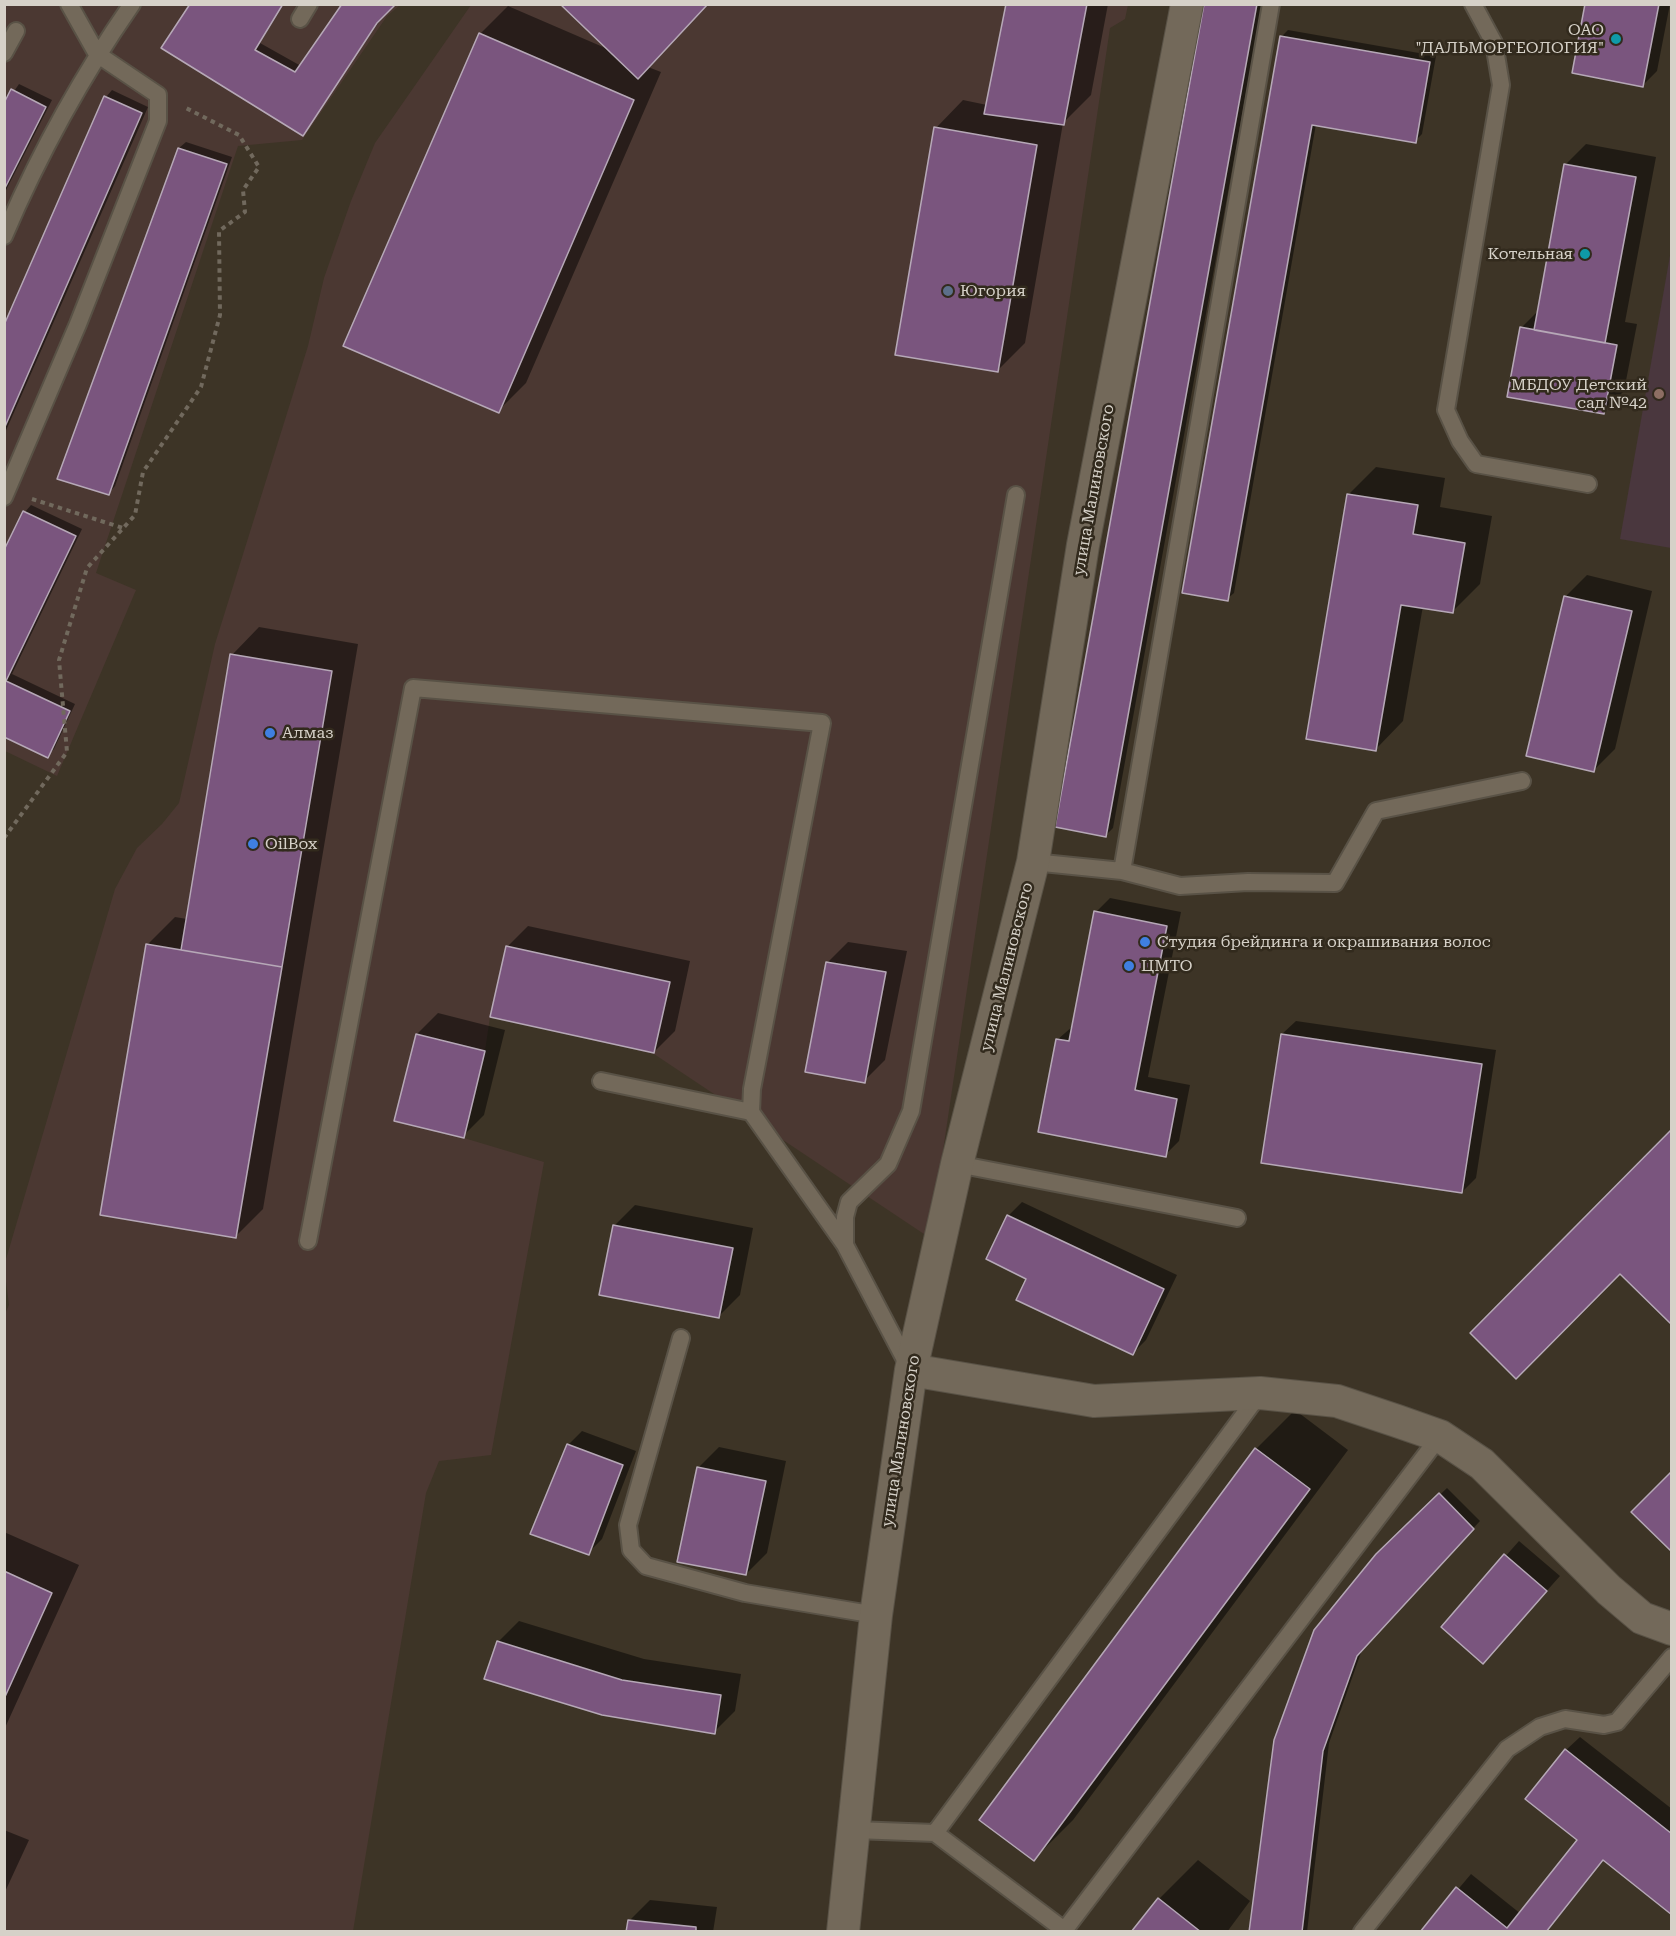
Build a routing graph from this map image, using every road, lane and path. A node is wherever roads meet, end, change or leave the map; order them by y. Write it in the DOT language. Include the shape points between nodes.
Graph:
graph roads {
  1 [pos="69,4"];
  2 [pos="132,4"];
  3 [pos="309,4"];
  4 [pos="1186,4"];
  5 [pos="1271,4"];
  6 [pos="1473,4"];
  7 [pos="300,20"];
  8 [pos="16,31"];
  9 [pos="4,53"];
  10 [pos="97,54"];
  11 [pos="158,95"];
  12 [pos="4,236"];
  13 [pos="1588,484"];
  14 [pos="6,494"];
  15 [pos="1016,495"];
  16 [pos="123,528"];
  17 [pos="1522,781"];
  18 [pos="4,838"];
  19 [pos="1033,862"];
  20 [pos="1122,871"];
  21 [pos="601,1081"];
  22 [pos="751,1112"];
  23 [pos="957,1164"];
  24 [pos="1237,1218"];
  25 [pos="308,1241"];
  26 [pos="845,1245"];
  27 [pos="681,1338"];
  28 [pos="911,1370"];
  29 [pos="1260,1393"];
  30 [pos="1440,1436"];
  31 [pos="876,1615"];
  32 [pos="1671,1629"];
  33 [pos="1671,1657"];
  34 [pos="855,1830"];
  35 [pos="935,1833"];
  36 [pos="1064,1931"];
  37 [pos="843,1932"];
  38 [pos="1362,1932"];
  1 -- 10 [label="lane"];
  2 -- 10 [label="lane"];
  3 -- 7 [label="lane"];
  4 -- 19 [label="street, улица Малиновского" via="1083,545"];
  5 -- 20 [label="lane"];
  6 -- 13 [label="lane" via="1494,43 1501,85 1446,410 1476,464"];
  8 -- 9 [label="lane"];
  10 -- 11 [label="lane"];
  10 -- 12 [label="lane" via="25,186"];
  11 -- 14 [label="lane" via="159,121"];
  11 -- 16 [label="path" via="239,135 259,167 243,190 245,212 219,231 220,315 201,387 143,472 135,515"];
  14 -- 16 [label="path"];
  15 -- 26 [label="lane" via="911,1111 888,1164 849,1202"];
  16 -- 18 [label="path" via="87,568 58,660 67,752"];
  17 -- 20 [label="lane" via="1376,811 1335,883 1180,886"];
  19 -- 20 [label="lane"];
  19 -- 23 [label="street, улица Малиновского"];
  21 -- 22 [label="lane"];
  22 -- 25 [label="lane" via="752,1089 822,723 413,688"];
  22 -- 26 [label="lane"];
  23 -- 24 [label="lane"];
  23 -- 28 [label="street, улица Малиновского"];
  26 -- 28 [label="lane"];
  27 -- 31 [label="lane" via="628,1525 631,1550 646,1566 745,1593"];
  28 -- 29 [label="street" via="1094,1401"];
  28 -- 31 [label="street, улица Малиновского"];
  29 -- 30 [label="street" via="1336,1401"];
  29 -- 35 [label="lane"];
  30 -- 32 [label="street" via="1482,1464 1642,1618"];
  30 -- 36 [label="lane"];
  31 -- 34 [label="street, улица Малиновского"];
  33 -- 38 [label="lane" via="1617,1722 1604,1725 1565,1719 1540,1727 1507,1749"];
  34 -- 35 [label="lane"];
  34 -- 37 [label="street, улица Малиновского"];
  35 -- 36 [label="lane"];
}
